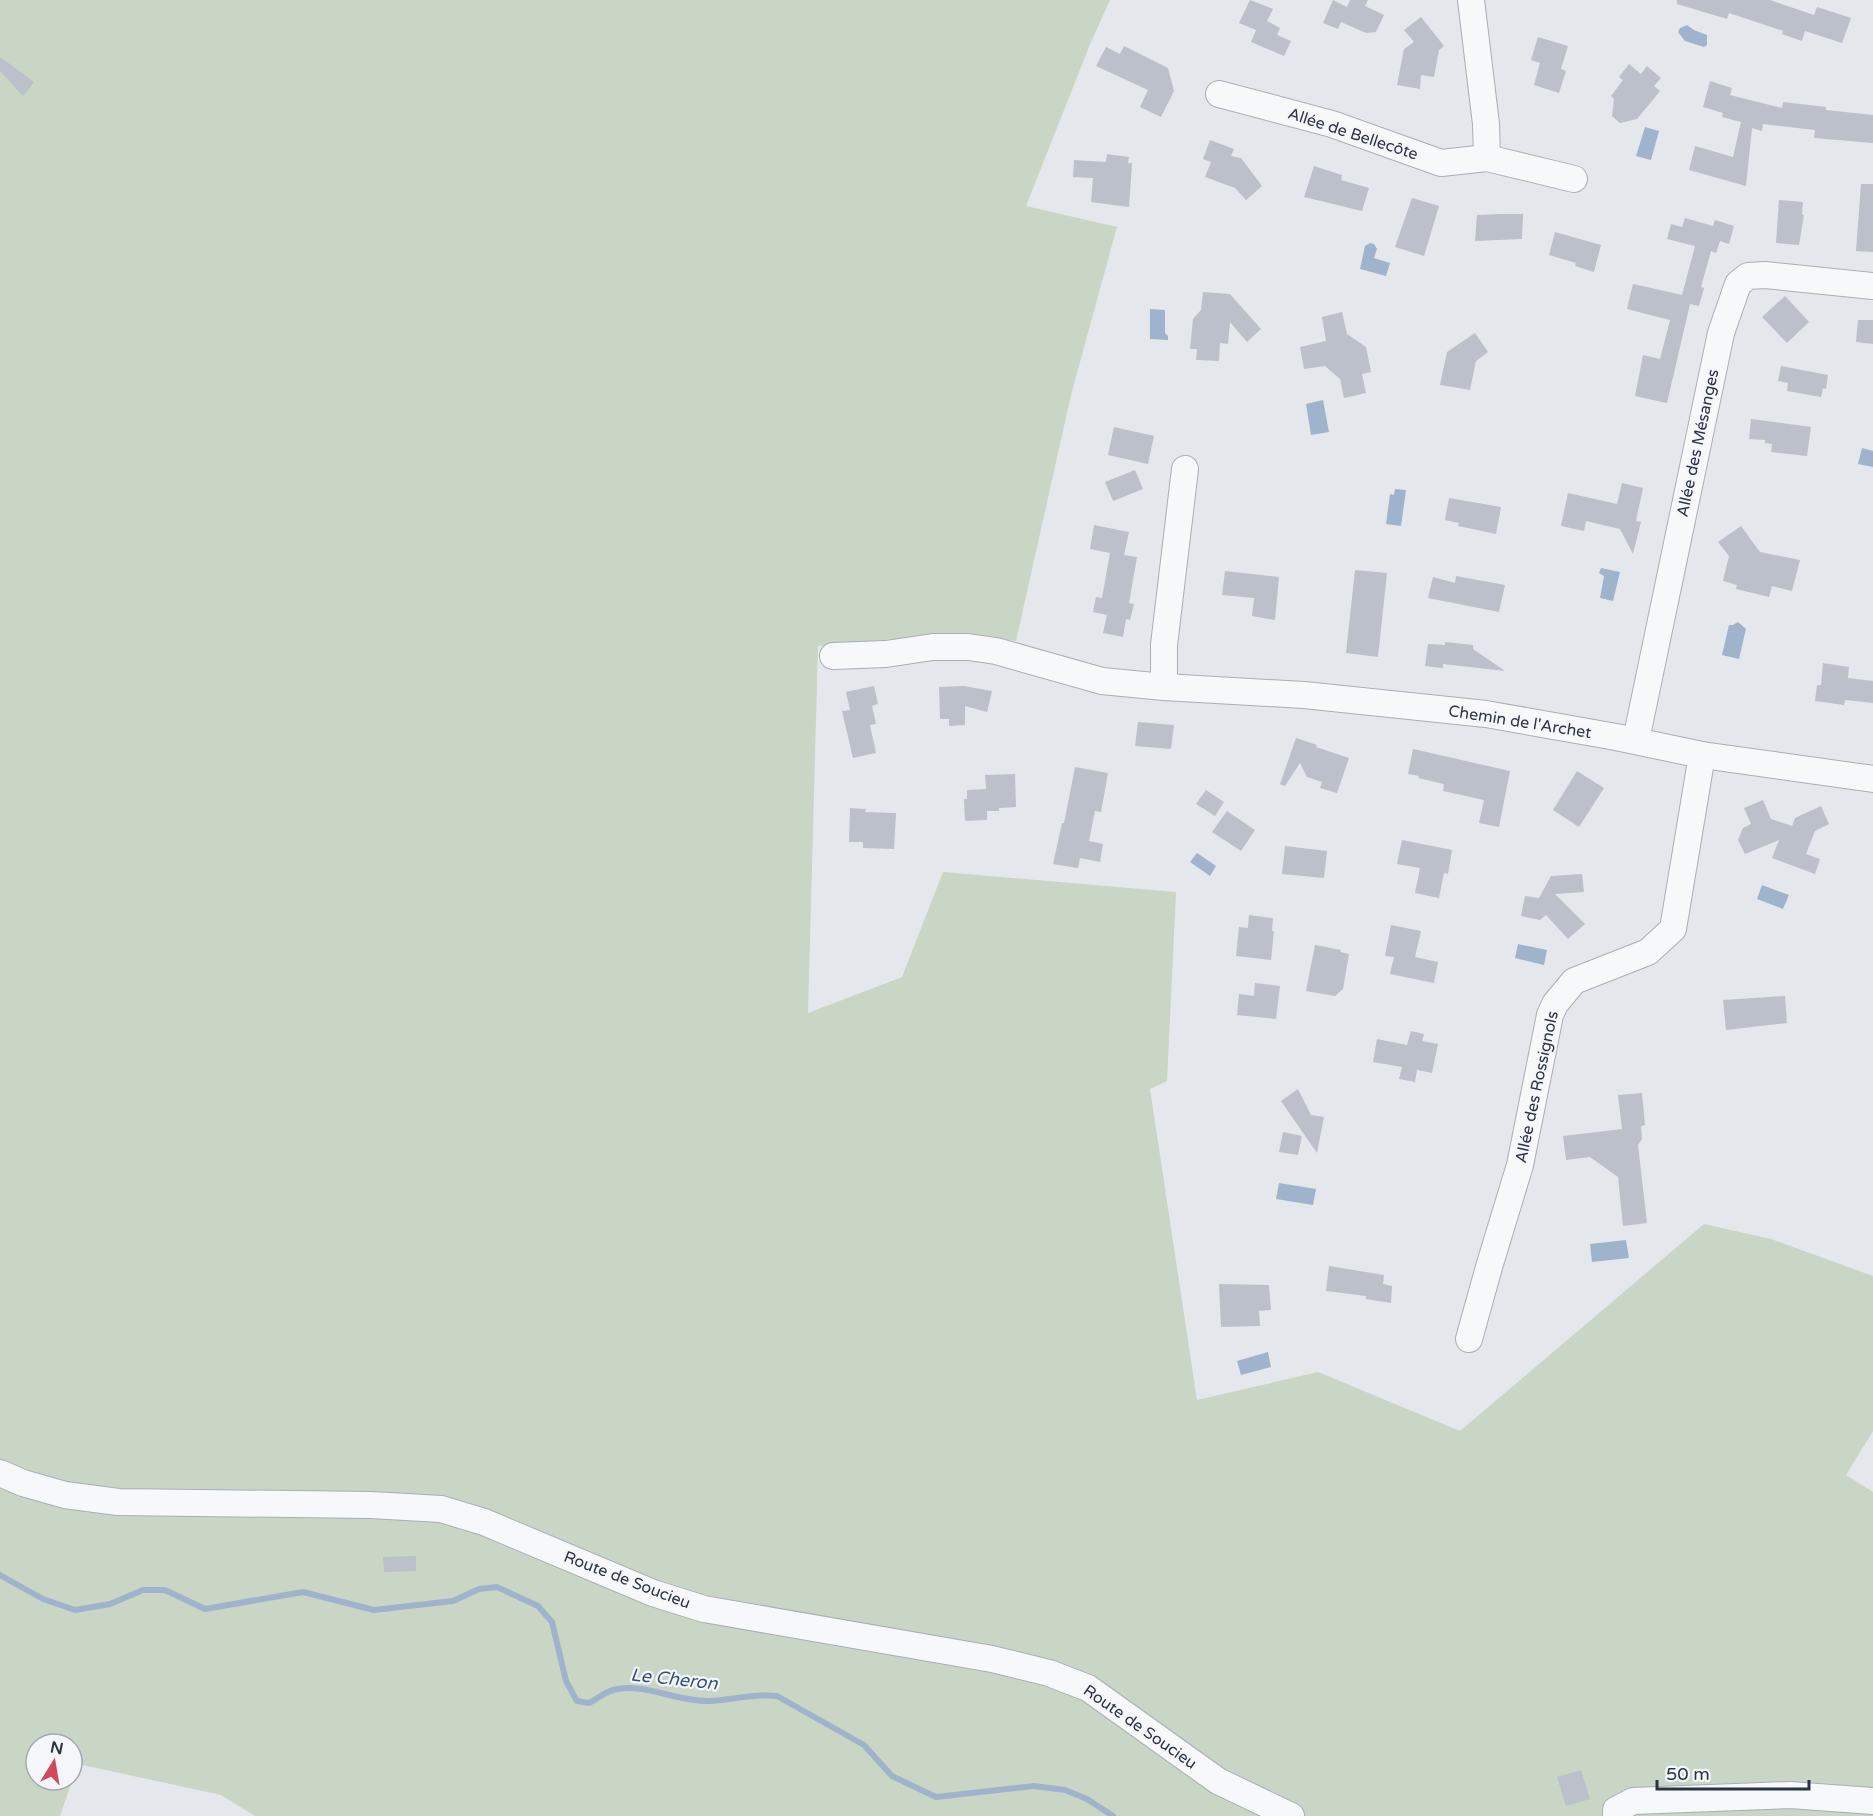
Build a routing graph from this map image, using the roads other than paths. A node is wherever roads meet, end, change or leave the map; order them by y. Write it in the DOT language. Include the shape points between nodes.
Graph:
graph roads {
  1 [pos="1471,0"];
  2 [pos="1219,94"];
  3 [pos="1487,158"];
  4 [pos="1574,179"];
  5 [pos="1873,286"];
  6 [pos="1185,469"];
  7 [pos="833,656"];
  8 [pos="1164,687"];
  9 [pos="1636,741"];
  10 [pos="1702,755"];
  11 [pos="1873,779"];
  12 [pos="1469,1339"];
  13 [pos="0,1473"];
  14 [pos="1873,1801"];
  15 [pos="1291,1816"];
  16 [pos="1616,1816"];
  1 -- 3 [label="street"];
  2 -- 3 [label="street, Allée de Bellecôte" via="1332,124 1441,163"];
  3 -- 4 [label="street, Allée de Bellecôte"];
  5 -- 9 [label="street, Allée des Mésanges" via="1765,275 1748,276 1738,284 1721,333"];
  6 -- 8 [label="street" via="1164,645"];
  7 -- 8 [label="street, Chemin de l'Archet" via="968,647 996,651 1102,681"];
  8 -- 9 [label="street, Chemin de l'Archet" via="1304,694 1486,714"];
  9 -- 10 [label="street, Chemin de l'Archet"];
  10 -- 11 [label="street, Chemin de l'Archet"];
  10 -- 12 [label="street, Allée des Rossignols" via="1673,929 1648,952 1574,981 1550,1015 1520,1165"];
  13 -- 15 [label="street, Route de Soucieu" via="65,1495 118,1502 441,1509 484,1522 653,1593 704,1609 992,1659 1049,1673 1088,1689 1218,1781"];
  14 -- 16 [label="street" via="1790,1796 1633,1801 1616,1810"];
}
